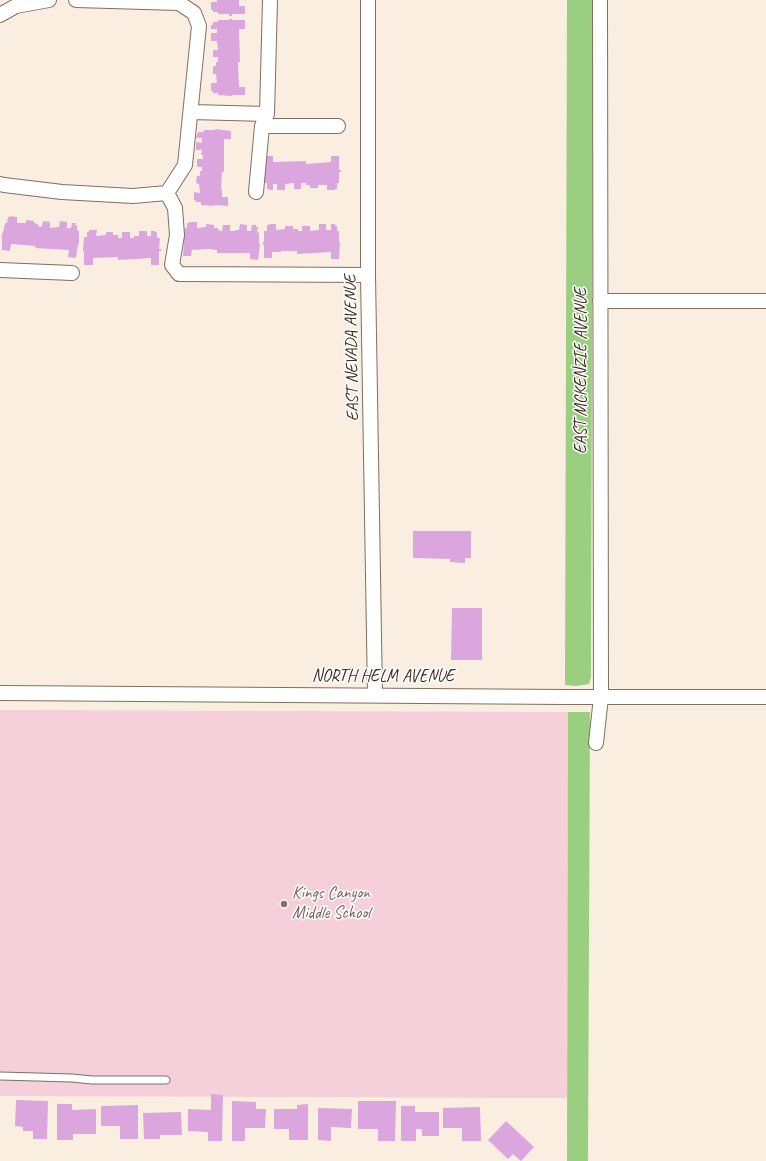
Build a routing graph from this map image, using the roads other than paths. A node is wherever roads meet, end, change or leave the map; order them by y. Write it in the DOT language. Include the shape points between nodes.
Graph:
graph roads {
  1 [pos="49,0"];
  2 [pos="76,0"];
  3 [pos="110,0"];
  4 [pos="270,0"];
  5 [pos="368,0"];
  6 [pos="600,0"];
  7 [pos="0,15"];
  8 [pos="190,112"];
  9 [pos="265,120"];
  10 [pos="338,126"];
  11 [pos="0,184"];
  12 [pos="256,192"];
  13 [pos="167,193"];
  14 [pos="0,270"];
  15 [pos="72,273"];
  16 [pos="368,275"];
  17 [pos="600,301"];
  18 [pos="766,301"];
  19 [pos="0,693"];
  20 [pos="375,695"];
  21 [pos="601,697"];
  22 [pos="766,697"];
  23 [pos="596,743"];
  24 [pos="0,1076"];
  25 [pos="166,1080"];
  1 -- 7 [label="street" via="16,6"];
  2 -- 3 [label="street"];
  3 -- 8 [label="street" via="180,3 194,13 199,26"];
  4 -- 9 [label="street"];
  5 -- 16 [label="street, EAST NEVADA AVENUE"];
  6 -- 17 [label="street, EAST MCKENZIE AVENUE"];
  8 -- 9 [label="street"];
  8 -- 13 [label="street" via="185,165"];
  9 -- 10 [label="street"];
  9 -- 12 [label="street"];
  11 -- 13 [label="street" via="62,192 133,196"];
  13 -- 16 [label="street" via="175,208 177,235 172,265 179,274"];
  14 -- 15 [label="street"];
  16 -- 20 [label="street, EAST NEVADA AVENUE"];
  17 -- 18 [label="street"];
  17 -- 21 [label="street, EAST MCKENZIE AVENUE"];
  19 -- 20 [label="street, NORTH HELM AVENUE"];
  20 -- 21 [label="street, NORTH HELM AVENUE"];
  21 -- 22 [label="street, NORTH HELM AVENUE"];
  21 -- 23 [label="street, EAST MCKENZIE AVENUE"];
  24 -- 25 [label="lane"];
}
